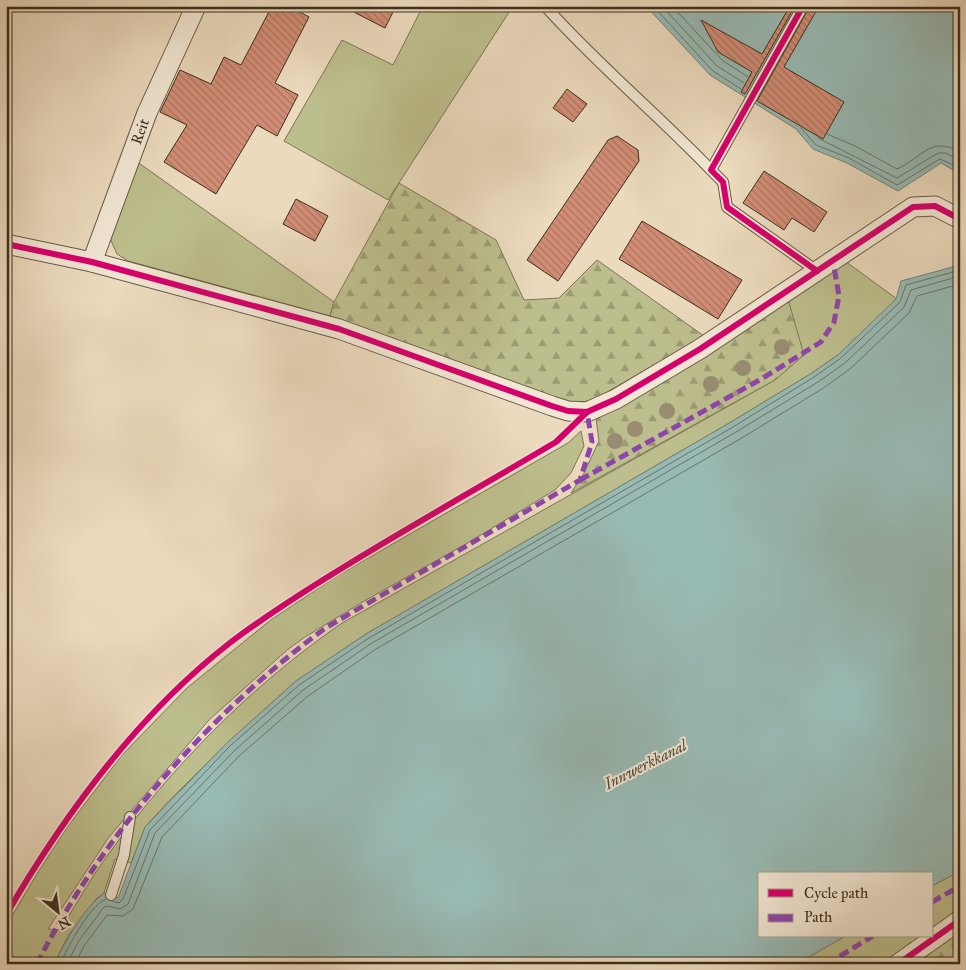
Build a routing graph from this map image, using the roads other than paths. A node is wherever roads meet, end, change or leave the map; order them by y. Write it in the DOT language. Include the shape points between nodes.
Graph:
graph roads {
  1 [pos="196,6"];
  2 [pos="545,6"];
  3 [pos="803,6"];
  4 [pos="711,170"];
  5 [pos="960,219"];
  6 [pos="6,244"];
  7 [pos="92,262"];
  8 [pos="817,272"];
  9 [pos="130,817"];
  10 [pos="111,895"];
  11 [pos="960,920"];
  12 [pos="898,964"];
  1 -- 7 [label="street, Reit" via="147,112"];
  2 -- 4 [label="lane" via="579,44"];
  3 -- 4 [label="lane"];
  4 -- 8 [label="lane" via="723,182 727,207"];
  5 -- 8 [label="street" via="935,206 913,208"];
  6 -- 7 [label="street"];
  7 -- 8 [label="street" via="339,329 552,406 587,412 616,400 692,354"];
  9 -- 10 [label="lane" via="124,855"];
  11 -- 12 [label="street"];
}
